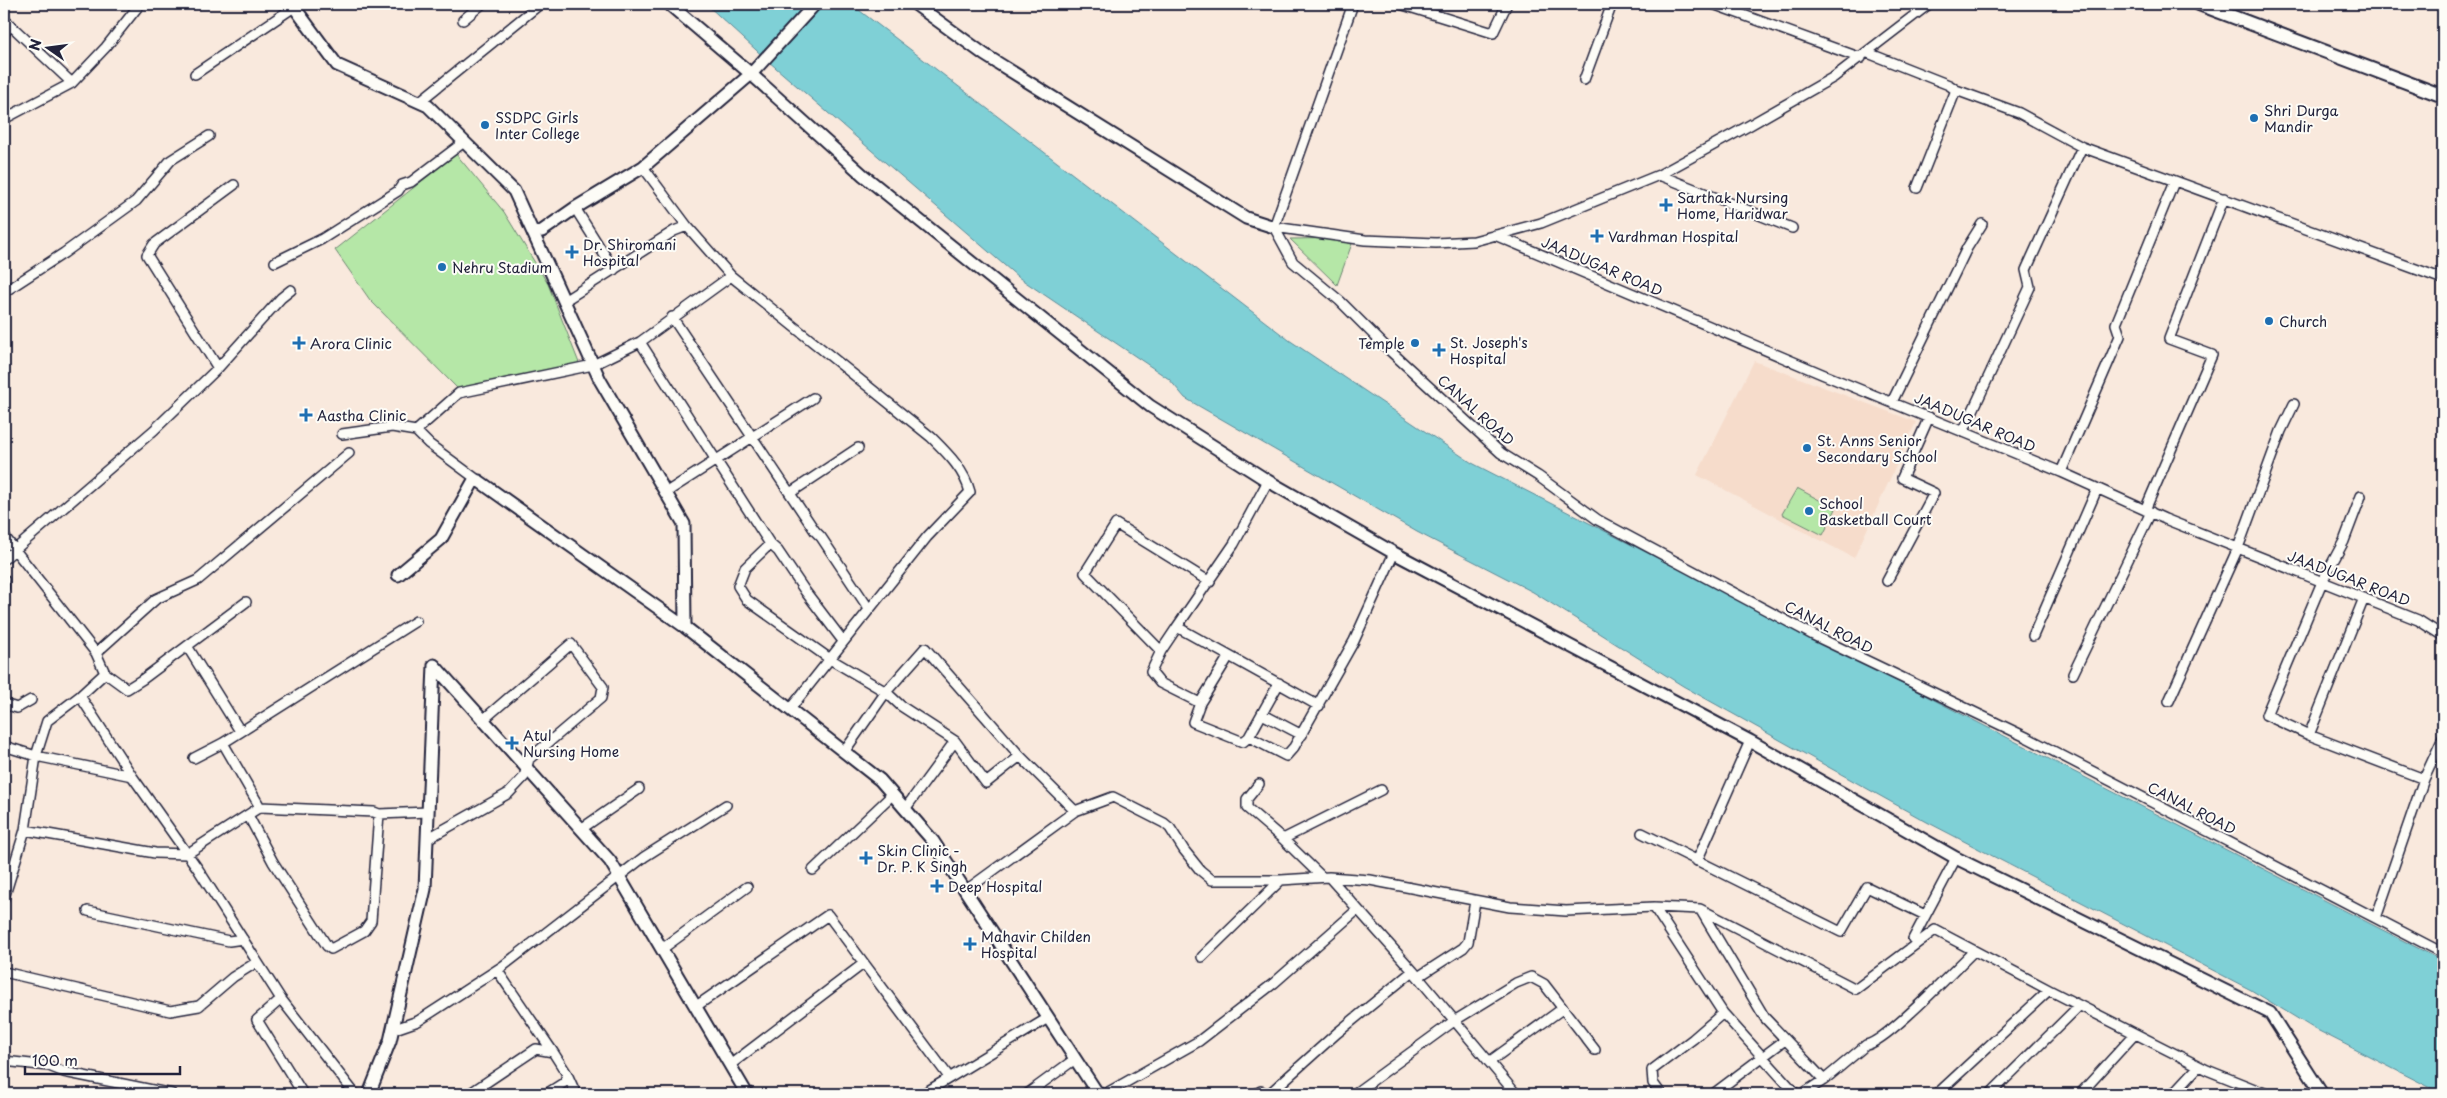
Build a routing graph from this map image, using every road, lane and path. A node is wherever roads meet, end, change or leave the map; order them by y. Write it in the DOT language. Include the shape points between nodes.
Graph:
graph roads {
  1 [pos="140,4"];
  2 [pos="482,4"];
  3 [pos="540,4"];
  4 [pos="669,4"];
  5 [pos="815,4"];
  6 [pos="915,4"];
  7 [pos="1349,4"];
  8 [pos="1400,4"];
  9 [pos="1507,4"];
  10 [pos="1612,4"];
  11 [pos="1713,4"];
  12 [pos="1929,4"];
  13 [pos="2199,4"];
  14 [pos="293,5"];
  15 [pos="463,20"];
  16 [pos="7,22"];
  17 [pos="4,34"];
  18 [pos="1864,55"];
  19 [pos="194,74"];
  20 [pos="751,74"];
  21 [pos="1584,80"];
  22 [pos="72,83"];
  23 [pos="1956,90"];
  24 [pos="2443,96"];
  25 [pos="419,102"];
  26 [pos="4,119"];
  27 [pos="209,136"];
  28 [pos="464,142"];
  29 [pos="2082,147"];
  30 [pos="644,167"];
  31 [pos="1659,175"];
  32 [pos="2174,182"];
  33 [pos="234,185"];
  34 [pos="1917,188"];
  35 [pos="2224,198"];
  36 [pos="576,208"];
  37 [pos="1982,224"];
  38 [pos="687,226"];
  39 [pos="1274,227"];
  40 [pos="1792,228"];
  41 [pos="533,233"];
  42 [pos="1495,236"];
  43 [pos="275,262"];
  44 [pos="614,270"];
  45 [pos="731,276"];
  46 [pos="2443,279"];
  47 [pos="291,290"];
  48 [pos="4,292"];
  49 [pos="564,301"];
  50 [pos="672,317"];
  51 [pos="640,342"];
  52 [pos="593,365"];
  53 [pos="218,368"];
  54 [pos="813,398"];
  55 [pos="1892,402"];
  56 [pos="2294,404"];
  57 [pos="1929,417"];
  58 [pos="416,431"];
  59 [pos="1963,432"];
  60 [pos="342,434"];
  61 [pos="753,437"];
  62 [pos="858,448"];
  63 [pos="349,453"];
  64 [pos="716,459"];
  65 [pos="2061,472"];
  66 [pos="479,480"];
  67 [pos="1268,481"];
  68 [pos="2097,488"];
  69 [pos="666,493"];
  70 [pos="790,493"];
  71 [pos="2361,496"];
  72 [pos="2148,511"];
  73 [pos="4,536"];
  74 [pos="770,544"];
  75 [pos="2238,548"];
  76 [pos="14,550"];
  77 [pos="1394,553"];
  78 [pos="4,560"];
  79 [pos="398,575"];
  80 [pos="4,579"];
  81 [pos="1887,581"];
  82 [pos="1210,582"];
  83 [pos="2322,582"];
  84 [pos="4,588"];
  85 [pos="2364,598"];
  86 [pos="246,602"];
  87 [pos="869,609"];
  88 [pos="416,621"];
  89 [pos="685,627"];
  90 [pos="1177,628"];
  91 [pos="2033,636"];
  92 [pos="2443,636"];
  93 [pos="843,641"];
  94 [pos="187,646"];
  95 [pos="1161,651"];
  96 [pos="96,653"];
  97 [pos="1228,656"];
  98 [pos="830,660"];
  99 [pos="105,673"];
  100 [pos="2073,674"];
  101 [pos="1279,683"];
  102 [pos="886,692"];
  103 [pos="80,696"];
  104 [pos="31,700"];
  105 [pos="2169,701"];
  106 [pos="1200,703"];
  107 [pos="4,704"];
  108 [pos="1319,706"];
  109 [pos="790,710"];
  110 [pos="1262,714"];
  111 [pos="483,720"];
  112 [pos="240,731"];
  113 [pos="2309,735"];
  114 [pos="1302,736"];
  115 [pos="1249,737"];
  116 [pos="2443,738"];
  117 [pos="1750,741"];
  118 [pos="955,742"];
  119 [pos="223,743"];
  120 [pos="4,746"];
  121 [pos="844,752"];
  122 [pos="36,756"];
  123 [pos="1020,756"];
  124 [pos="194,758"];
  125 [pos="525,769"];
  126 [pos="132,776"];
  127 [pos="2424,779"];
  128 [pos="1259,784"];
  129 [pos="638,789"];
  130 [pos="1381,790"];
  131 [pos="892,795"];
  132 [pos="726,805"];
  133 [pos="260,807"];
  134 [pos="905,809"];
  135 [pos="1075,811"];
  136 [pos="428,812"];
  137 [pos="379,814"];
  138 [pos="248,815"];
  139 [pos="581,829"];
  140 [pos="25,830"];
  141 [pos="1642,833"];
  142 [pos="1283,839"];
  143 [pos="427,840"];
  144 [pos="187,854"];
  145 [pos="1956,858"];
  146 [pos="1697,861"];
  147 [pos="813,870"];
  148 [pos="619,877"];
  149 [pos="1325,877"];
  150 [pos="1281,880"];
  151 [pos="746,887"];
  152 [pos="965,891"];
  153 [pos="4,898"];
  154 [pos="1475,901"];
  155 [pos="1654,907"];
  156 [pos="1700,909"];
  157 [pos="1357,910"];
  158 [pos="88,911"];
  159 [pos="1925,915"];
  160 [pos="2376,918"];
  161 [pos="243,939"];
  162 [pos="1913,939"];
  163 [pos="662,949"];
  164 [pos="1974,951"];
  165 [pos="2443,953"];
  166 [pos="1202,957"];
  167 [pos="257,962"];
  168 [pos="863,964"];
  169 [pos="497,970"];
  170 [pos="4,972"];
  171 [pos="1415,974"];
  172 [pos="2049,990"];
  173 [pos="281,999"];
  174 [pos="2079,1006"];
  175 [pos="696,1007"];
  176 [pos="1562,1009"];
  177 [pos="1723,1013"];
  178 [pos="1048,1018"];
  179 [pos="1454,1021"];
  180 [pos="392,1030"];
  181 [pos="2135,1034"];
  182 [pos="1785,1040"];
  183 [pos="1595,1050"];
  184 [pos="553,1052"];
  185 [pos="1762,1057"];
  186 [pos="1075,1059"];
  187 [pos="4,1061"];
  188 [pos="1489,1062"];
  189 [pos="730,1065"];
  190 [pos="2199,1066"];
  191 [pos="567,1074"];
  192 [pos="949,1077"];
  193 [pos="1824,1080"];
  194 [pos="130,1090"];
  195 [pos="172,1094"];
  196 [pos="303,1094"];
  197 [pos="355,1094"];
  198 [pos="369,1094"];
  199 [pos="469,1094"];
  200 [pos="546,1094"];
  201 [pos="576,1094"];
  202 [pos="747,1094"];
  203 [pos="923,1094"];
  204 [pos="1027,1094"];
  205 [pos="1098,1094"];
  206 [pos="1105,1094"];
  207 [pos="1256,1094"];
  208 [pos="1269,1094"];
  209 [pos="1354,1094"];
  210 [pos="1516,1094"];
  211 [pos="1661,1094"];
  212 [pos="1712,1094"];
  213 [pos="1796,1094"];
  214 [pos="1802,1094"];
  215 [pos="1937,1094"];
  216 [pos="1990,1094"];
  217 [pos="2080,1094"];
  218 [pos="2173,1094"];
  219 [pos="2267,1094"];
  220 [pos="2322,1094"];
  1 -- 22 [label="street"];
  2 -- 15 [label="street"];
  3 -- 25 [label="street"];
  4 -- 20 [label="street"];
  5 -- 20 [label="street"];
  6 -- 39 [label="street" via="985,55 1246,218"];
  7 -- 39 [label="street"];
  8 -- 9 [label="street" via="1493,33"];
  10 -- 21 [label="street"];
  11 -- 18 [label="street"];
  12 -- 18 [label="street"];
  13 -- 24 [label="main road"];
  14 -- 19 [label="street"];
  14 -- 25 [label="street" via="337,65"];
  16 -- 17 [label="street"];
  16 -- 22 [label="street"];
  18 -- 23 [label="street"];
  18 -- 31 [label="street" via="1834,77"];
  20 -- 30 [label="street"];
  20 -- 67 [label="street" via="862,175 1150,406"];
  22 -- 26 [label="street"];
  23 -- 29 [label="street" via="2019,113"];
  23 -- 34 [label="street"];
  25 -- 28 [label="street" via="428,106"];
  27 -- 48 [label="street" via="171,160 136,200"];
  28 -- 41 [label="street" via="514,191"];
  28 -- 43 [label="street" via="411,182 402,185 398,192 322,239"];
  29 -- 32 [label="street"];
  29 -- 59 [label="street" via="2026,270 2030,287"];
  30 -- 36 [label="street"];
  30 -- 38 [label="street"];
  31 -- 40 [label="street"];
  31 -- 42 [label="street" via="1540,223"];
  32 -- 35 [label="street"];
  32 -- 65 [label="street" via="2116,324 2120,336"];
  33 -- 53 [label="street" via="154,244 147,255"];
  35 -- 46 [label="street"];
  35 -- 72 [label="street" via="2169,339 2212,355"];
  36 -- 41 [label="street" via="542,231"];
  36 -- 44 [label="street"];
  37 -- 55 [label="street"];
  38 -- 44 [label="street"];
  38 -- 45 [label="street"];
  39 -- 42 [label="street" via="1365,240 1436,243"];
  39 -- 160 [label="street, CANAL ROAD" via="1293,262 1340,301 1501,453 1598,520 1813,635 2028,738"];
  41 -- 49 [label="street"];
  42 -- 55 [label="street, JAADUGAR ROAD"];
  44 -- 49 [label="street"];
  45 -- 50 [label="street"];
  45 -- 87 [label="street" via="931,437 954,460 968,484 970,492 927,537"];
  47 -- 53 [label="street"];
  49 -- 52 [label="street"];
  50 -- 51 [label="street"];
  50 -- 61 [label="street"];
  51 -- 52 [label="street"];
  51 -- 64 [label="street"];
  52 -- 58 [label="street" via="459,393"];
  52 -- 69 [label="street"];
  53 -- 76 [label="street" via="154,430"];
  54 -- 61 [label="street"];
  55 -- 57 [label="street, JAADUGAR ROAD"];
  56 -- 75 [label="street"];
  57 -- 59 [label="street, JAADUGAR ROAD"];
  57 -- 81 [label="street" via="1902,478 1934,493"];
  58 -- 60 [label="street" via="392,427"];
  58 -- 66 [label="street" via="428,444"];
  59 -- 65 [label="street, JAADUGAR ROAD"];
  61 -- 64 [label="street"];
  61 -- 70 [label="street"];
  62 -- 70 [label="street"];
  63 -- 96 [label="street" via="198,580 156,599"];
  64 -- 69 [label="street"];
  64 -- 74 [label="street"];
  65 -- 68 [label="street, JAADUGAR ROAD"];
  66 -- 79 [label="street" via="473,482 442,539"];
  66 -- 89 [label="street"];
  67 -- 77 [label="street"];
  67 -- 82 [label="street"];
  68 -- 72 [label="street, JAADUGAR ROAD"];
  68 -- 91 [label="street"];
  69 -- 89 [label="street" via="684,524"];
  70 -- 87 [label="street"];
  71 -- 83 [label="street" via="2344,541"];
  72 -- 75 [label="street, JAADUGAR ROAD"];
  72 -- 100 [label="street"];
  73 -- 76 [label="street"];
  74 -- 93 [label="street"];
  74 -- 98 [label="street" via="744,568 738,586 747,600"];
  75 -- 83 [label="street, JAADUGAR ROAD"];
  75 -- 105 [label="street"];
  76 -- 78 [label="street"];
  76 -- 96 [label="street"];
  77 -- 108 [label="street" via="1354,641"];
  77 -- 117 [label="street"];
  80 -- 84 [label="street"];
  82 -- 90 [label="street"];
  82 -- 95 [label="street" via="1116,524 1085,573"];
  83 -- 85 [label="street, JAADUGAR ROAD"];
  83 -- 113 [label="street" via="2266,715"];
  85 -- 92 [label="street, JAADUGAR ROAD" via="2418,620"];
  85 -- 113 [label="street"];
  86 -- 94 [label="street"];
  87 -- 93 [label="street"];
  88 -- 112 [label="street"];
  89 -- 109 [label="street"];
  90 -- 95 [label="street"];
  90 -- 97 [label="street"];
  93 -- 98 [label="street"];
  94 -- 99 [label="street" via="127,689"];
  94 -- 112 [label="street"];
  95 -- 106 [label="street" via="1151,672 1160,683"];
  96 -- 99 [label="street"];
  97 -- 101 [label="street"];
  97 -- 106 [label="street"];
  98 -- 102 [label="street"];
  98 -- 109 [label="street"];
  99 -- 103 [label="street"];
  101 -- 108 [label="street"];
  101 -- 110 [label="street"];
  102 -- 118 [label="street" via="901,706"];
  102 -- 121 [label="street"];
  102 -- 123 [label="street" via="925,648"];
  103 -- 122 [label="street" via="47,721"];
  103 -- 126 [label="street"];
  104 -- 107 [label="street" via="17,708"];
  106 -- 115 [label="street" via="1193,722 1234,740 1243,742"];
  108 -- 114 [label="street"];
  109 -- 121 [label="street"];
  110 -- 114 [label="street"];
  110 -- 115 [label="street"];
  111 -- 125 [label="street"];
  111 -- 125 [label="street" via="572,644 604,687 601,698 529,759"];
  111 -- 136 [label="street" via="434,665"];
  112 -- 119 [label="street"];
  113 -- 127 [label="street"];
  114 -- 115 [label="street" via="1286,756"];
  116 -- 127 [label="street"];
  117 -- 145 [label="street"];
  117 -- 146 [label="street"];
  118 -- 123 [label="street" via="986,783"];
  118 -- 134 [label="street"];
  119 -- 124 [label="street"];
  119 -- 133 [label="street"];
  120 -- 122 [label="street"];
  121 -- 131 [label="street" via="880,780"];
  122 -- 126 [label="street"];
  122 -- 140 [label="street"];
  123 -- 135 [label="street"];
  125 -- 139 [label="street"];
  125 -- 143 [label="street" via="524,777 509,793"];
  126 -- 144 [label="street"];
  127 -- 160 [label="street"];
  128 -- 142 [label="street" via="1246,799 1247,808"];
  129 -- 139 [label="street"];
  130 -- 142 [label="street"];
  131 -- 134 [label="street"];
  131 -- 147 [label="street"];
  132 -- 148 [label="street" via="650,853"];
  133 -- 137 [label="street"];
  133 -- 138 [label="street"];
  134 -- 152 [label="street" via="932,841"];
  135 -- 150 [label="street" via="1113,797 1170,828 1200,870 1212,880"];
  135 -- 152 [label="street"];
  136 -- 137 [label="street"];
  136 -- 143 [label="street"];
  137 -- 138 [label="street" via="371,921 364,931 331,949 273,862"];
  138 -- 144 [label="street"];
  139 -- 148 [label="street" via="610,861"];
  140 -- 144 [label="street" via="155,853"];
  140 -- 153 [label="street"];
  141 -- 146 [label="street"];
  142 -- 149 [label="street"];
  143 -- 180 [label="street" via="425,889"];
  144 -- 161 [label="street"];
  145 -- 159 [label="street"];
  145 -- 220 [label="street" via="2270,1013"];
  146 -- 159 [label="street" via="1841,932 1867,887"];
  148 -- 163 [label="street"];
  148 -- 169 [label="street"];
  149 -- 150 [label="street"];
  149 -- 154 [label="street" via="1370,880"];
  149 -- 157 [label="street"];
  150 -- 166 [label="street"];
  151 -- 163 [label="street"];
  152 -- 178 [label="street"];
  154 -- 155 [label="street" via="1566,911"];
  154 -- 171 [label="street" via="1468,942 1463,948"];
  155 -- 156 [label="street"];
  155 -- 177 [label="street"];
  156 -- 164 [label="street" via="1856,989 1935,930"];
  156 -- 182 [label="street" via="1765,1018"];
  157 -- 171 [label="street"];
  157 -- 206 [label="street" via="1274,983 1199,1041"];
  158 -- 161 [label="street" via="229,941"];
  159 -- 162 [label="street"];
  160 -- 165 [label="street, CANAL ROAD"];
  161 -- 167 [label="street"];
  163 -- 175 [label="street"];
  164 -- 172 [label="street"];
  164 -- 193 [label="street" via="1873,1044 1866,1045"];
  167 -- 170 [label="street" via="199,1006 170,1011"];
  167 -- 173 [label="street"];
  168 -- 175 [label="street" via="828,915"];
  168 -- 189 [label="street"];
  168 -- 192 [label="street"];
  169 -- 180 [label="street" via="418,1021"];
  169 -- 184 [label="street"];
  171 -- 179 [label="street"];
  171 -- 208 [label="street"];
  172 -- 174 [label="street"];
  172 -- 215 [label="street"];
  173 -- 196 [label="street" via="257,1020"];
  173 -- 197 [label="street"];
  174 -- 181 [label="street"];
  174 -- 216 [label="street"];
  175 -- 189 [label="street"];
  176 -- 179 [label="street" via="1544,984 1531,977"];
  176 -- 183 [label="street"];
  176 -- 188 [label="street"];
  177 -- 185 [label="street"];
  177 -- 211 [label="street" via="1652,1070 1653,1083"];
  178 -- 186 [label="street"];
  178 -- 192 [label="street"];
  179 -- 188 [label="street"];
  179 -- 209 [label="street"];
  180 -- 198 [label="street"];
  181 -- 190 [label="street"];
  181 -- 217 [label="street"];
  182 -- 185 [label="street"];
  182 -- 193 [label="street"];
  184 -- 191 [label="street"];
  184 -- 199 [label="street" via="536,1049"];
  185 -- 212 [label="street"];
  185 -- 213 [label="street"];
  186 -- 204 [label="street"];
  186 -- 205 [label="street"];
  187 -- 194 [label="street" via="49,1066"];
  188 -- 210 [label="street"];
  189 -- 202 [label="street"];
  190 -- 218 [label="street"];
  190 -- 219 [label="street"];
  191 -- 200 [label="street" via="565,1082"];
  191 -- 201 [label="street"];
  192 -- 203 [label="street"];
  193 -- 214 [label="street"];
  194 -- 195 [label="street"];
  207 -- 208 [label="street" via="1261,1090"];
}
